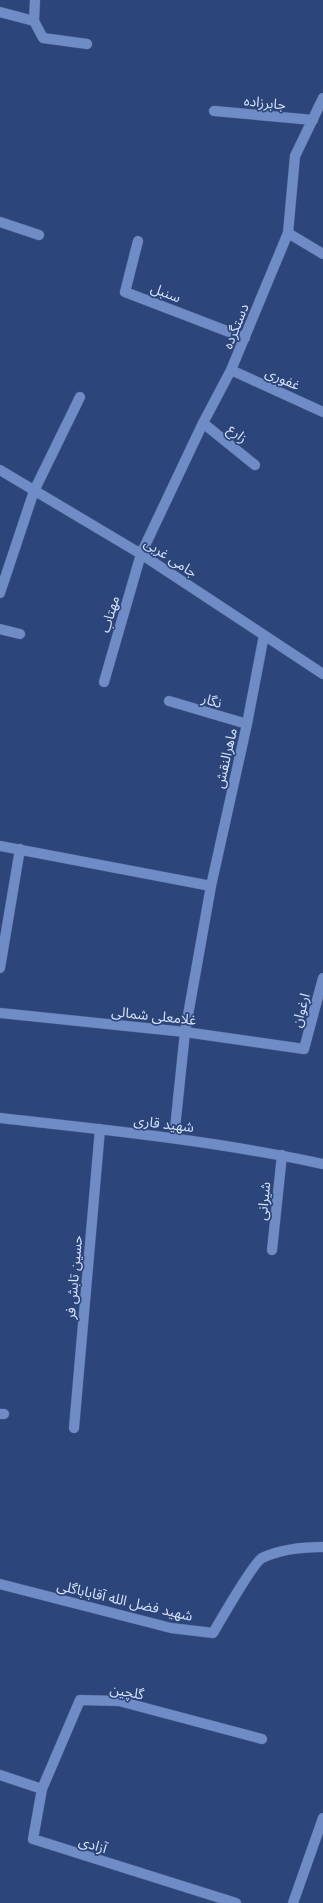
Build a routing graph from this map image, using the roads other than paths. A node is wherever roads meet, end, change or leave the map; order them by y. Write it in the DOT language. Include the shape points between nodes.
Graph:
graph roads {
  1 [pos="35,0"];
  2 [pos="0,12"];
  3 [pos="34,21"];
  4 [pos="87,44"];
  5 [pos="323,98"];
  6 [pos="214,111"];
  7 [pos="313,120"];
  8 [pos="0,222"];
  9 [pos="288,233"];
  10 [pos="39,235"];
  11 [pos="138,241"];
  12 [pos="323,254"];
  13 [pos="245,338"];
  14 [pos="231,370"];
  15 [pos="80,398"];
  16 [pos="323,412"];
  17 [pos="203,423"];
  18 [pos="255,465"];
  19 [pos="0,470"];
  20 [pos="34,491"];
  21 [pos="141,554"];
  22 [pos="0,593"];
  23 [pos="0,630"];
  24 [pos="20,634"];
  25 [pos="264,635"];
  26 [pos="323,674"];
  27 [pos="104,682"];
  28 [pos="169,701"];
  29 [pos="247,724"];
  30 [pos="0,846"];
  31 [pos="20,850"];
  32 [pos="211,886"];
  33 [pos="0,968"];
  34 [pos="323,978"];
  35 [pos="0,1013"];
  36 [pos="185,1032"];
  37 [pos="304,1049"];
  38 [pos="0,1118"];
  39 [pos="100,1129"];
  40 [pos="174,1138"];
  41 [pos="282,1155"];
  42 [pos="323,1164"];
  43 [pos="272,1250"];
  44 [pos="74,1428"];
  45 [pos="323,1547"];
  46 [pos="0,1584"];
  47 [pos="262,1739"];
  48 [pos="0,1775"];
  49 [pos="42,1789"];
  50 [pos="322,1822"];
  51 [pos="236,1903"];
  52 [pos="293,1903"];
  1 -- 3 [label="street"];
  2 -- 3 [label="street"];
  3 -- 4 [label="street" via="43,38"];
  5 -- 7 [label="street, دستگرده"];
  6 -- 7 [label="street, جابرزاده"];
  7 -- 9 [label="street, دستگرده" via="295,156"];
  8 -- 10 [label="street"];
  9 -- 12 [label="street"];
  9 -- 13 [label="street, دستگرده"];
  11 -- 13 [label="street, سنبل" via="125,292"];
  13 -- 14 [label="street, دستگرده"];
  14 -- 16 [label="street, غفوری"];
  14 -- 17 [label="street, دستگرده"];
  15 -- 20 [label="street"];
  17 -- 18 [label="street, زارع"];
  17 -- 21 [label="street, دستگرده"];
  19 -- 20 [label="street, جامی غربی"];
  20 -- 21 [label="street, جامی غربی"];
  20 -- 22 [label="street"];
  21 -- 25 [label="street, جامی غربی"];
  21 -- 27 [label="street, مهتاب"];
  23 -- 24 [label="street"];
  25 -- 26 [label="street, جامی غربی"];
  25 -- 29 [label="street, ماهرالنقش"];
  28 -- 29 [label="street, نگار"];
  29 -- 32 [label="street, ماهرالنقش"];
  30 -- 31 [label="street"];
  31 -- 32 [label="street"];
  31 -- 33 [label="street"];
  32 -- 36 [label="street, ماهرالنقش"];
  34 -- 37 [label="street, ارغوان"];
  35 -- 36 [label="street, غلامعلی شمالی"];
  36 -- 37 [label="street, غلامعلی شمالی"];
  36 -- 40 [label="street, ماهرالنقش"];
  38 -- 39 [label="street, شهید قاری"];
  39 -- 40 [label="street, شهید قاری"];
  39 -- 44 [label="street, حسین تابش فر"];
  40 -- 41 [label="street, شهید قاری"];
  41 -- 42 [label="street, شهید قاری"];
  41 -- 43 [label="street, شیرانی"];
  45 -- 46 [label="street, شهید فضل الله آقاباباگلی" via="298,1547 261,1558 213,1632 171,1628"];
  47 -- 49 [label="street, گلچین" via="119,1701 80,1700"];
  48 -- 49 [label="street"];
  49 -- 51 [label="street, آزادی" via="33,1840"];
  50 -- 52 [label="street"];
}
